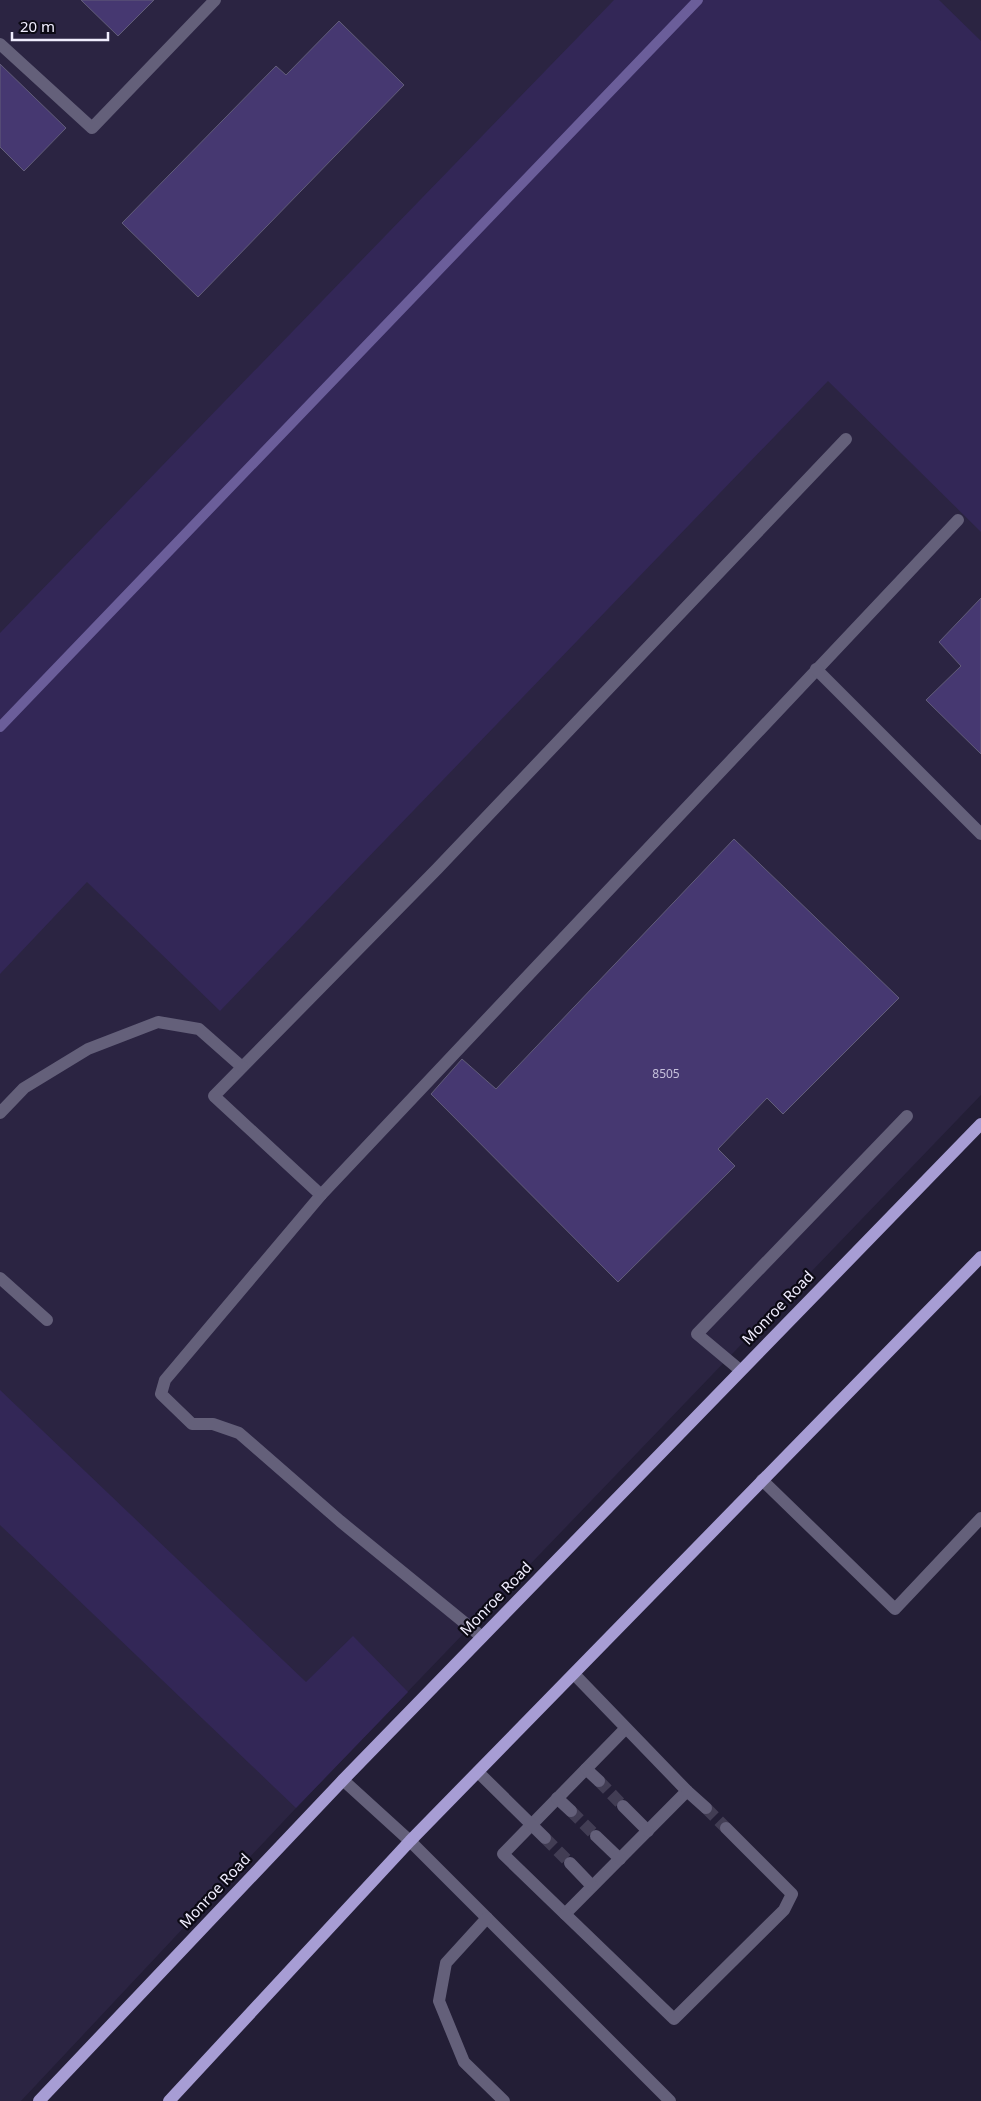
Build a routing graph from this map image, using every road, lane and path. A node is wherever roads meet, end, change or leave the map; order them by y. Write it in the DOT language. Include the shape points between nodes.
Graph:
graph roads {
  1 [pos="215,0"];
  2 [pos="0,44"];
  3 [pos="846,439"];
  4 [pos="958,520"];
  5 [pos="816,669"];
  6 [pos="981,834"];
  7 [pos="242,1067"];
  8 [pos="0,1113"];
  9 [pos="907,1116"];
  10 [pos="981,1124"];
  11 [pos="321,1195"];
  12 [pos="981,1257"];
  13 [pos="0,1278"];
  14 [pos="47,1320"];
  15 [pos="740,1370"];
  16 [pos="762,1480"];
  17 [pos="981,1518"];
  18 [pos="482,1637"];
  19 [pos="574,1674"];
  20 [pos="626,1728"];
  21 [pos="586,1769"];
  22 [pos="478,1772"];
  23 [pos="343,1780"];
  24 [pos="599,1782"];
  25 [pos="687,1791"];
  26 [pos="557,1798"];
  27 [pos="623,1806"];
  28 [pos="706,1808"];
  29 [pos="571,1811"];
  30 [pos="531,1824"];
  31 [pos="726,1828"];
  32 [pos="648,1831"];
  33 [pos="596,1836"];
  34 [pos="545,1838"];
  35 [pos="410,1841"];
  36 [pos="620,1859"];
  37 [pos="570,1863"];
  38 [pos="592,1886"];
  39 [pos="565,1914"];
  40 [pos="487,1918"];
  41 [pos="39,2101"];
  42 [pos="169,2101"];
  43 [pos="504,2101"];
  44 [pos="670,2101"];
  1 -- 2 [label="street" via="92,128"];
  3 -- 7 [label="street" via="444,862"];
  4 -- 5 [label="street"];
  5 -- 6 [label="street"];
  5 -- 11 [label="street"];
  7 -- 8 [label="street" via="199,1029 158,1022 88,1049 24,1088"];
  7 -- 11 [label="street" via="214,1096"];
  9 -- 15 [label="street" via="697,1334"];
  10 -- 15 [label="main road, Monroe Road"];
  11 -- 18 [label="street" via="165,1380 161,1394 192,1424 213,1424 239,1433"];
  12 -- 16 [label="main road"];
  13 -- 14 [label="street"];
  15 -- 18 [label="main road, Monroe Road"];
  16 -- 17 [label="street" via="895,1609"];
  16 -- 19 [label="main road"];
  18 -- 23 [label="main road, Monroe Road"];
  19 -- 20 [label="street"];
  19 -- 22 [label="main road"];
  20 -- 21 [label="street"];
  20 -- 25 [label="street"];
  21 -- 24 [label="street"];
  21 -- 26 [label="street"];
  22 -- 30 [label="street"];
  22 -- 35 [label="main road"];
  23 -- 35 [label="street"];
  23 -- 41 [label="main road, Monroe Road"];
  25 -- 28 [label="street"];
  25 -- 32 [label="street"];
  26 -- 29 [label="street"];
  26 -- 30 [label="street"];
  27 -- 32 [label="street"];
  30 -- 34 [label="street"];
  30 -- 39 [label="street" via="503,1854"];
  31 -- 39 [label="street" via="792,1894 784,1910 674,2019"];
  32 -- 36 [label="street"];
  33 -- 36 [label="street"];
  35 -- 40 [label="street"];
  35 -- 42 [label="main road"];
  36 -- 38 [label="street"];
  37 -- 38 [label="street"];
  38 -- 39 [label="street"];
  40 -- 43 [label="street" via="446,1962 439,2002 464,2062"];
  40 -- 44 [label="street"];
}
